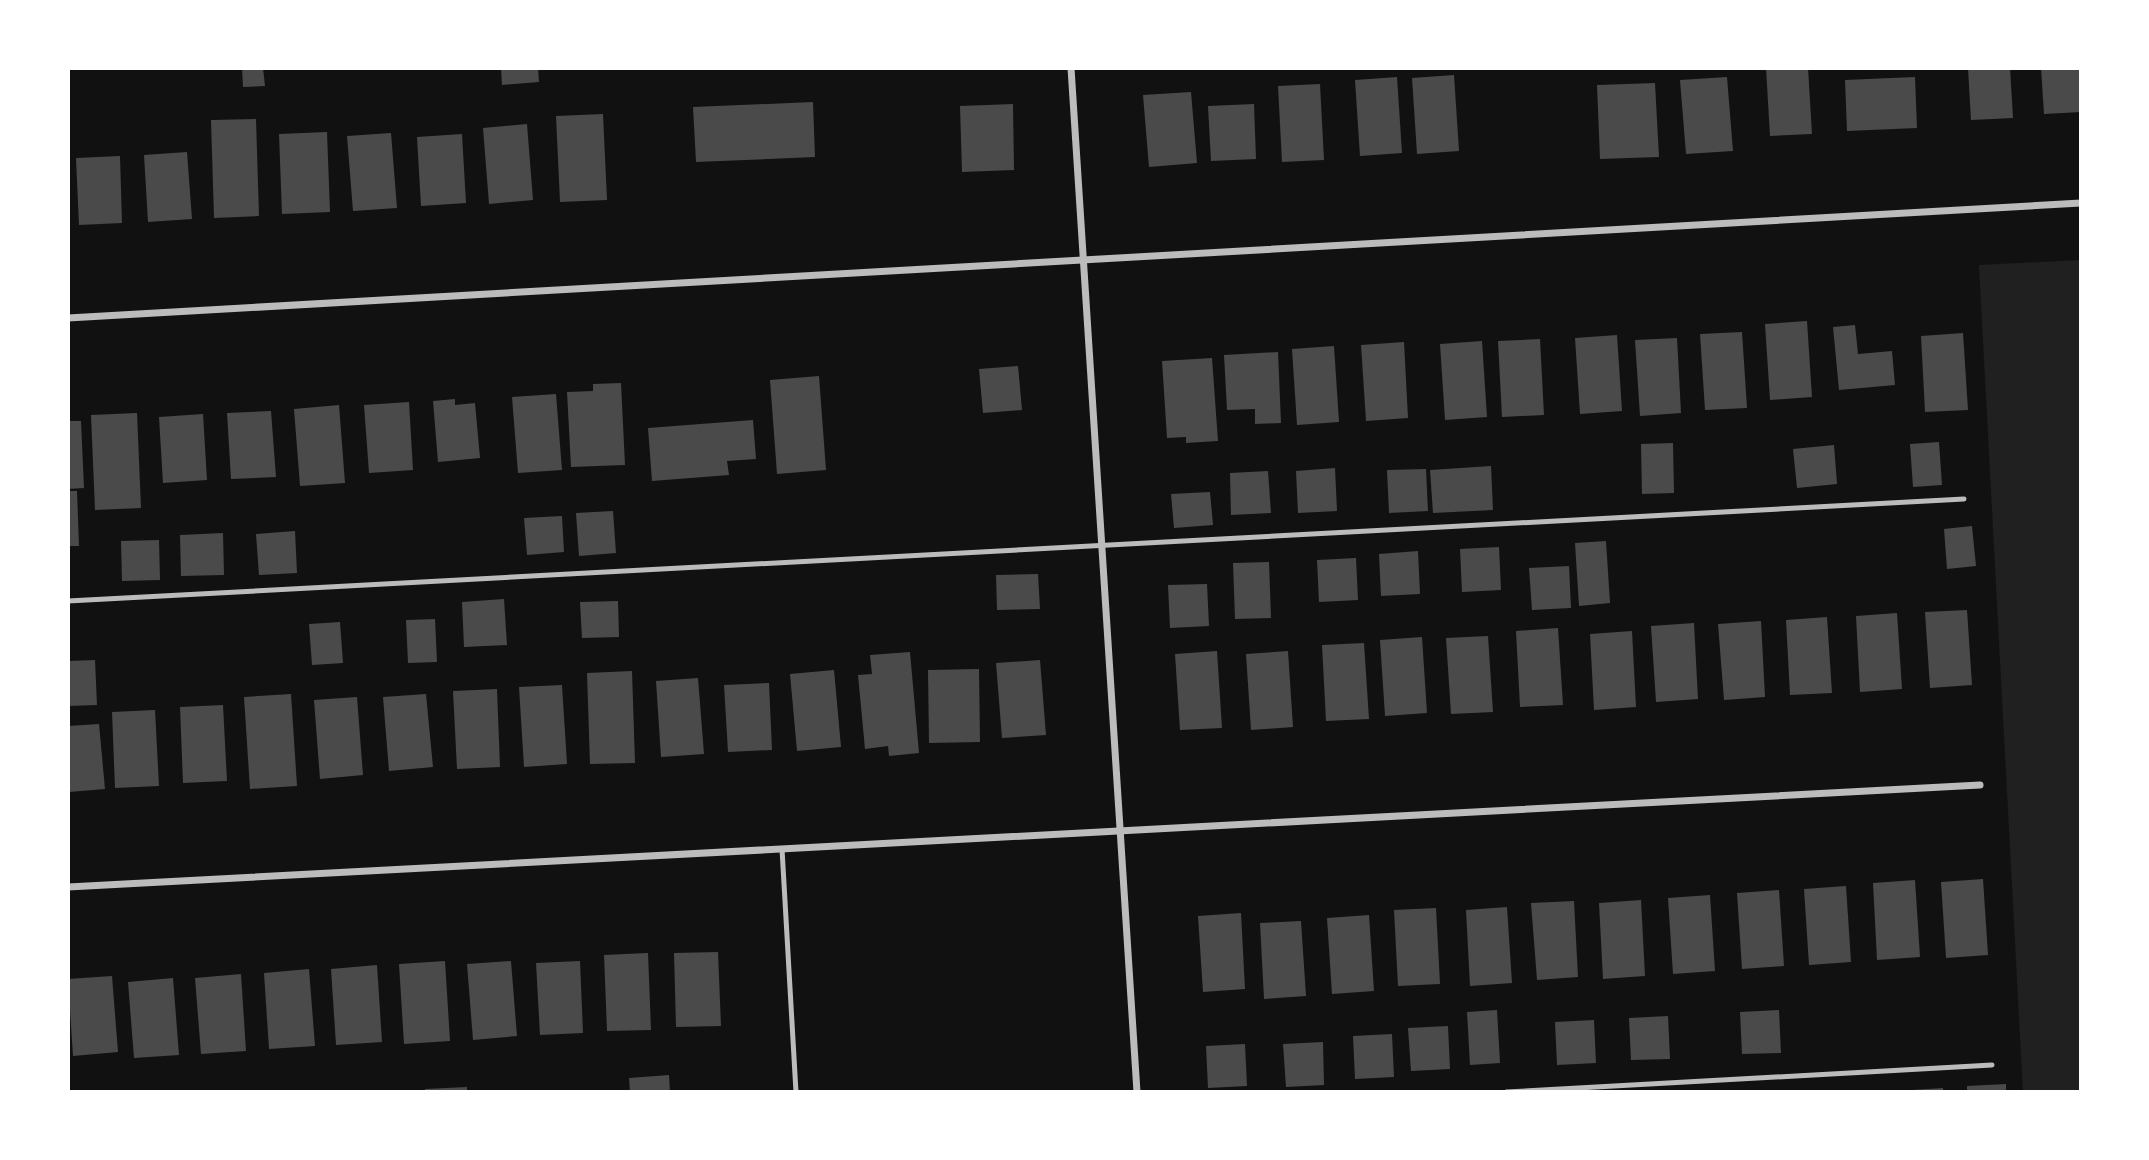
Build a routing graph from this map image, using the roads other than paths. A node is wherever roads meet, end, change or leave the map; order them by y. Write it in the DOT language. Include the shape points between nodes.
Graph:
graph roads {
  1 [pos="1071,68"];
  2 [pos="2081,203"];
  3 [pos="1084,260"];
  4 [pos="68,318"];
  5 [pos="1964,499"];
  6 [pos="1102,546"];
  7 [pos="68,601"];
  8 [pos="1980,785"];
  9 [pos="1120,831"];
  10 [pos="782,849"];
  11 [pos="68,887"];
  12 [pos="1992,1065"];
  13 [pos="796,1092"];
  14 [pos="1137,1092"];
  15 [pos="1506,1092"];
  1 -- 3 [label="street"];
  2 -- 3 [label="street"];
  3 -- 4 [label="street"];
  3 -- 6 [label="street"];
  5 -- 6 [label="lane"];
  6 -- 7 [label="lane"];
  6 -- 9 [label="street"];
  8 -- 9 [label="street"];
  9 -- 10 [label="street"];
  9 -- 14 [label="street"];
  10 -- 11 [label="street"];
  10 -- 13 [label="lane"];
  12 -- 15 [label="lane"];
}
